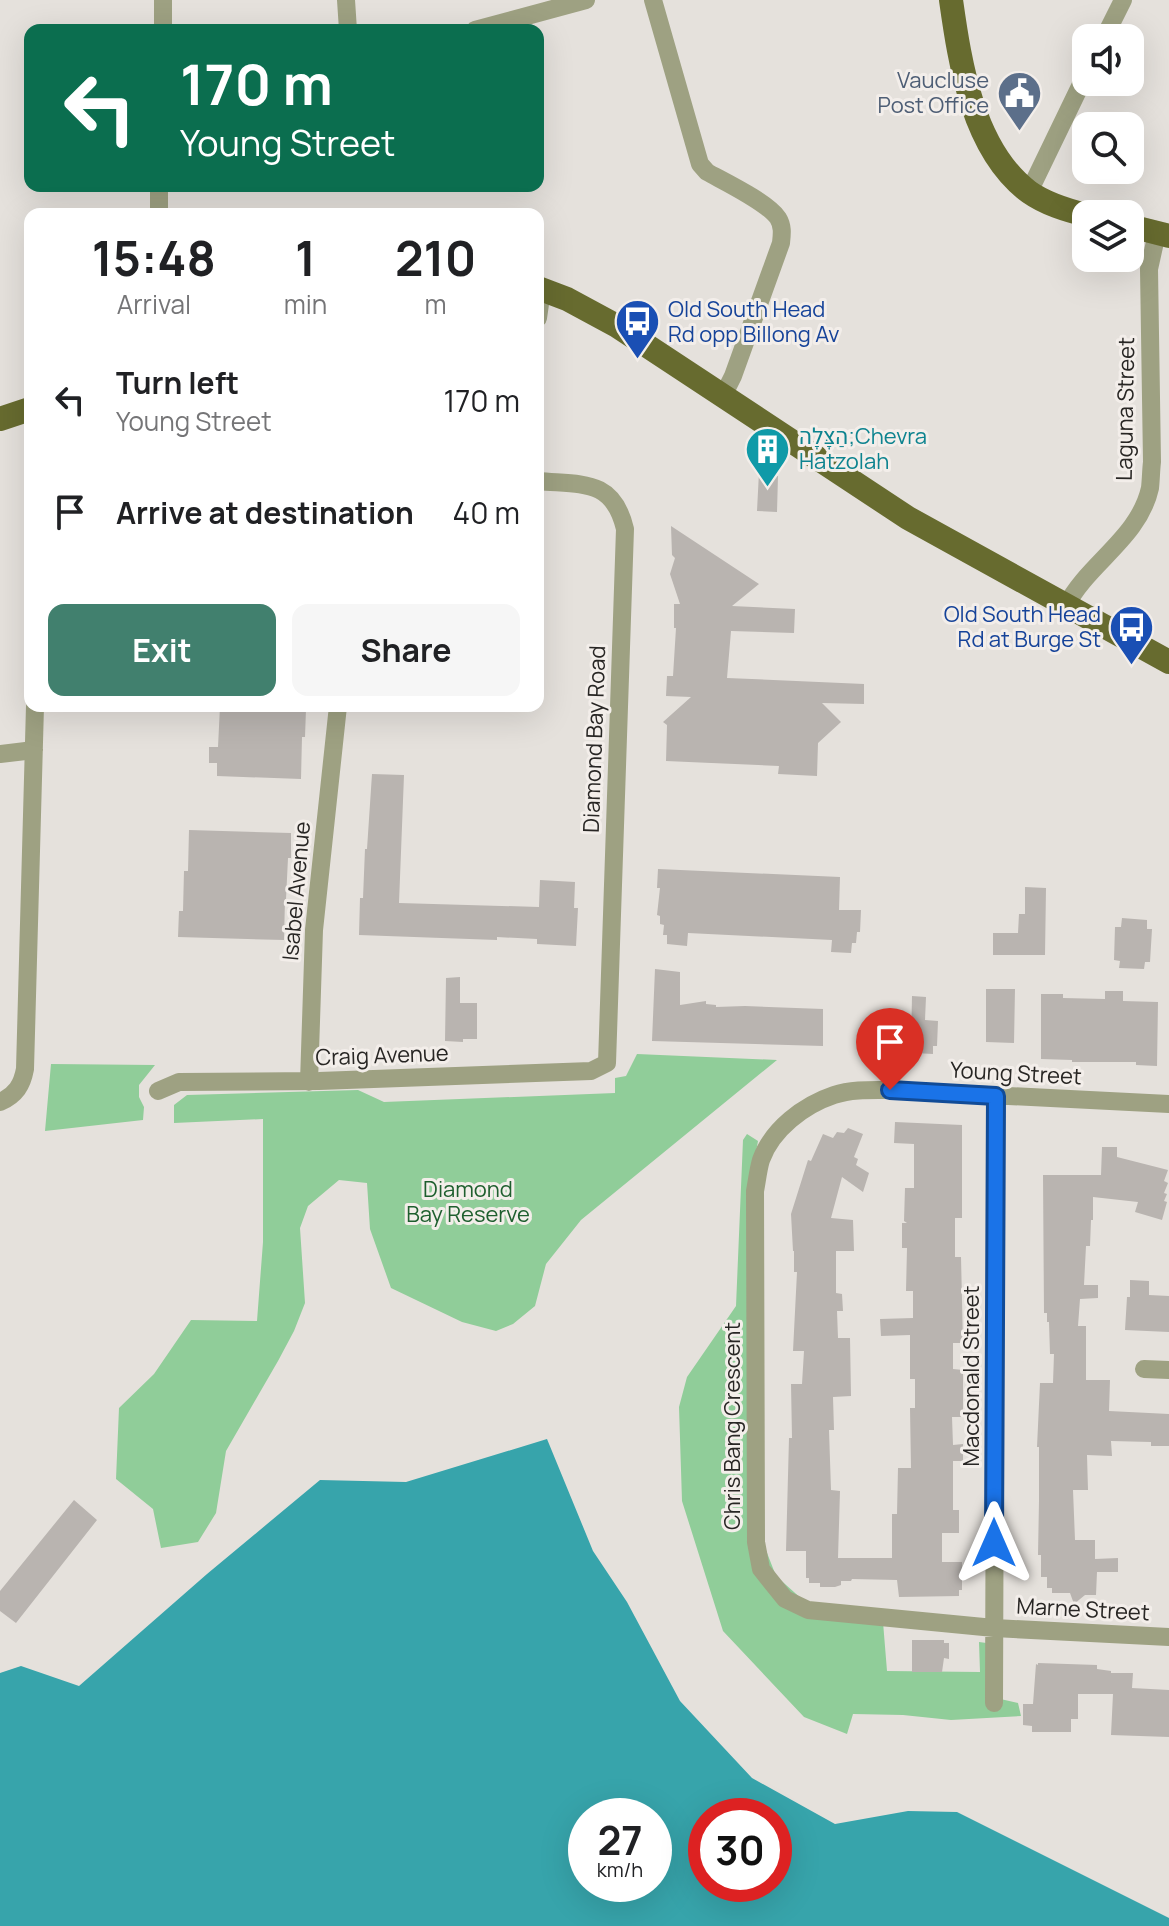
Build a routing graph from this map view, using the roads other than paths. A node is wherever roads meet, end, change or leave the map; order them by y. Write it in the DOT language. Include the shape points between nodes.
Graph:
graph roads {
  1 [pos="163,0"];
  2 [pos="346,0"];
  3 [pos="586,0"];
  4 [pos="653,0"];
  5 [pos="951,0"];
  6 [pos="1123,0"];
  7 [pos="163,24"];
  8 [pos="348,24"];
  9 [pos="497,24"];
  10 [pos="1111,24"];
  11 [pos="1075,96"];
  12 [pos="1029,192"];
  13 [pos="1072,211"];
  14 [pos="1163,234"];
  15 [pos="544,290"];
  16 [pos="723,396"];
  17 [pos="24,411"];
  18 [pos="0,419"];
  19 [pos="544,481"];
  20 [pos="1066,606"];
  21 [pos="1169,662"];
  22 [pos="35,712"];
  23 [pos="337,712"];
  24 [pos="34,750"];
  25 [pos="0,754"];
  26 [pos="607,1063"];
  27 [pos="309,1082"];
  28 [pos="860,1090"];
  29 [pos="158,1091"];
  30 [pos="996,1096"];
  31 [pos="0,1102"];
  32 [pos="1169,1104"];
  33 [pos="1144,1369"];
  34 [pos="1169,1370"];
  35 [pos="994,1628"];
  36 [pos="1169,1637"];
  37 [pos="994,1703"];
  1 -- 7 [label="street"];
  2 -- 8 [label="street"];
  3 -- 9 [label="street"];
  4 -- 16 [label="street" via="700,164 766,206 782,228 776,258"];
  5 -- 12 [label="main road" via="978,119 1009,174"];
  6 -- 10 [label="street"];
  11 -- 12 [label="street"];
  12 -- 13 [label="main road"];
  14 -- 20 [label="street, Laguna Street" via="1149,269 1149,489 1133,525 1083,578"];
  15 -- 16 [label="main road" via="595,312"];
  16 -- 20 [label="main road" via="908,518"];
  17 -- 18 [label="main road"];
  19 -- 26 [label="street, Diamond Bay Road" via="601,491 613,499 625,529"];
  20 -- 21 [label="main road"];
  22 -- 24 [label="street"];
  23 -- 27 [label="street, Isabel Avenue" via="314,930"];
  24 -- 25 [label="street"];
  24 -- 31 [label="street" via="25,1069 21,1085"];
  26 -- 27 [label="street, Craig Avenue" via="591,1071"];
  27 -- 29 [label="street, Craig Avenue" via="179,1082"];
  28 -- 30 [label="street, Young Street"];
  28 -- 35 [label="street, Chris Bang Crescent" via="812,1104 775,1135 761,1159 755,1191 756,1542 761,1569 785,1599 808,1610"];
  30 -- 32 [label="street, Young Street"];
  30 -- 35 [label="street, Macdonald Street"];
  33 -- 34 [label="street"];
  35 -- 36 [label="street, Marne Street"];
  35 -- 37 [label="street, Macdonald Street"];
}
